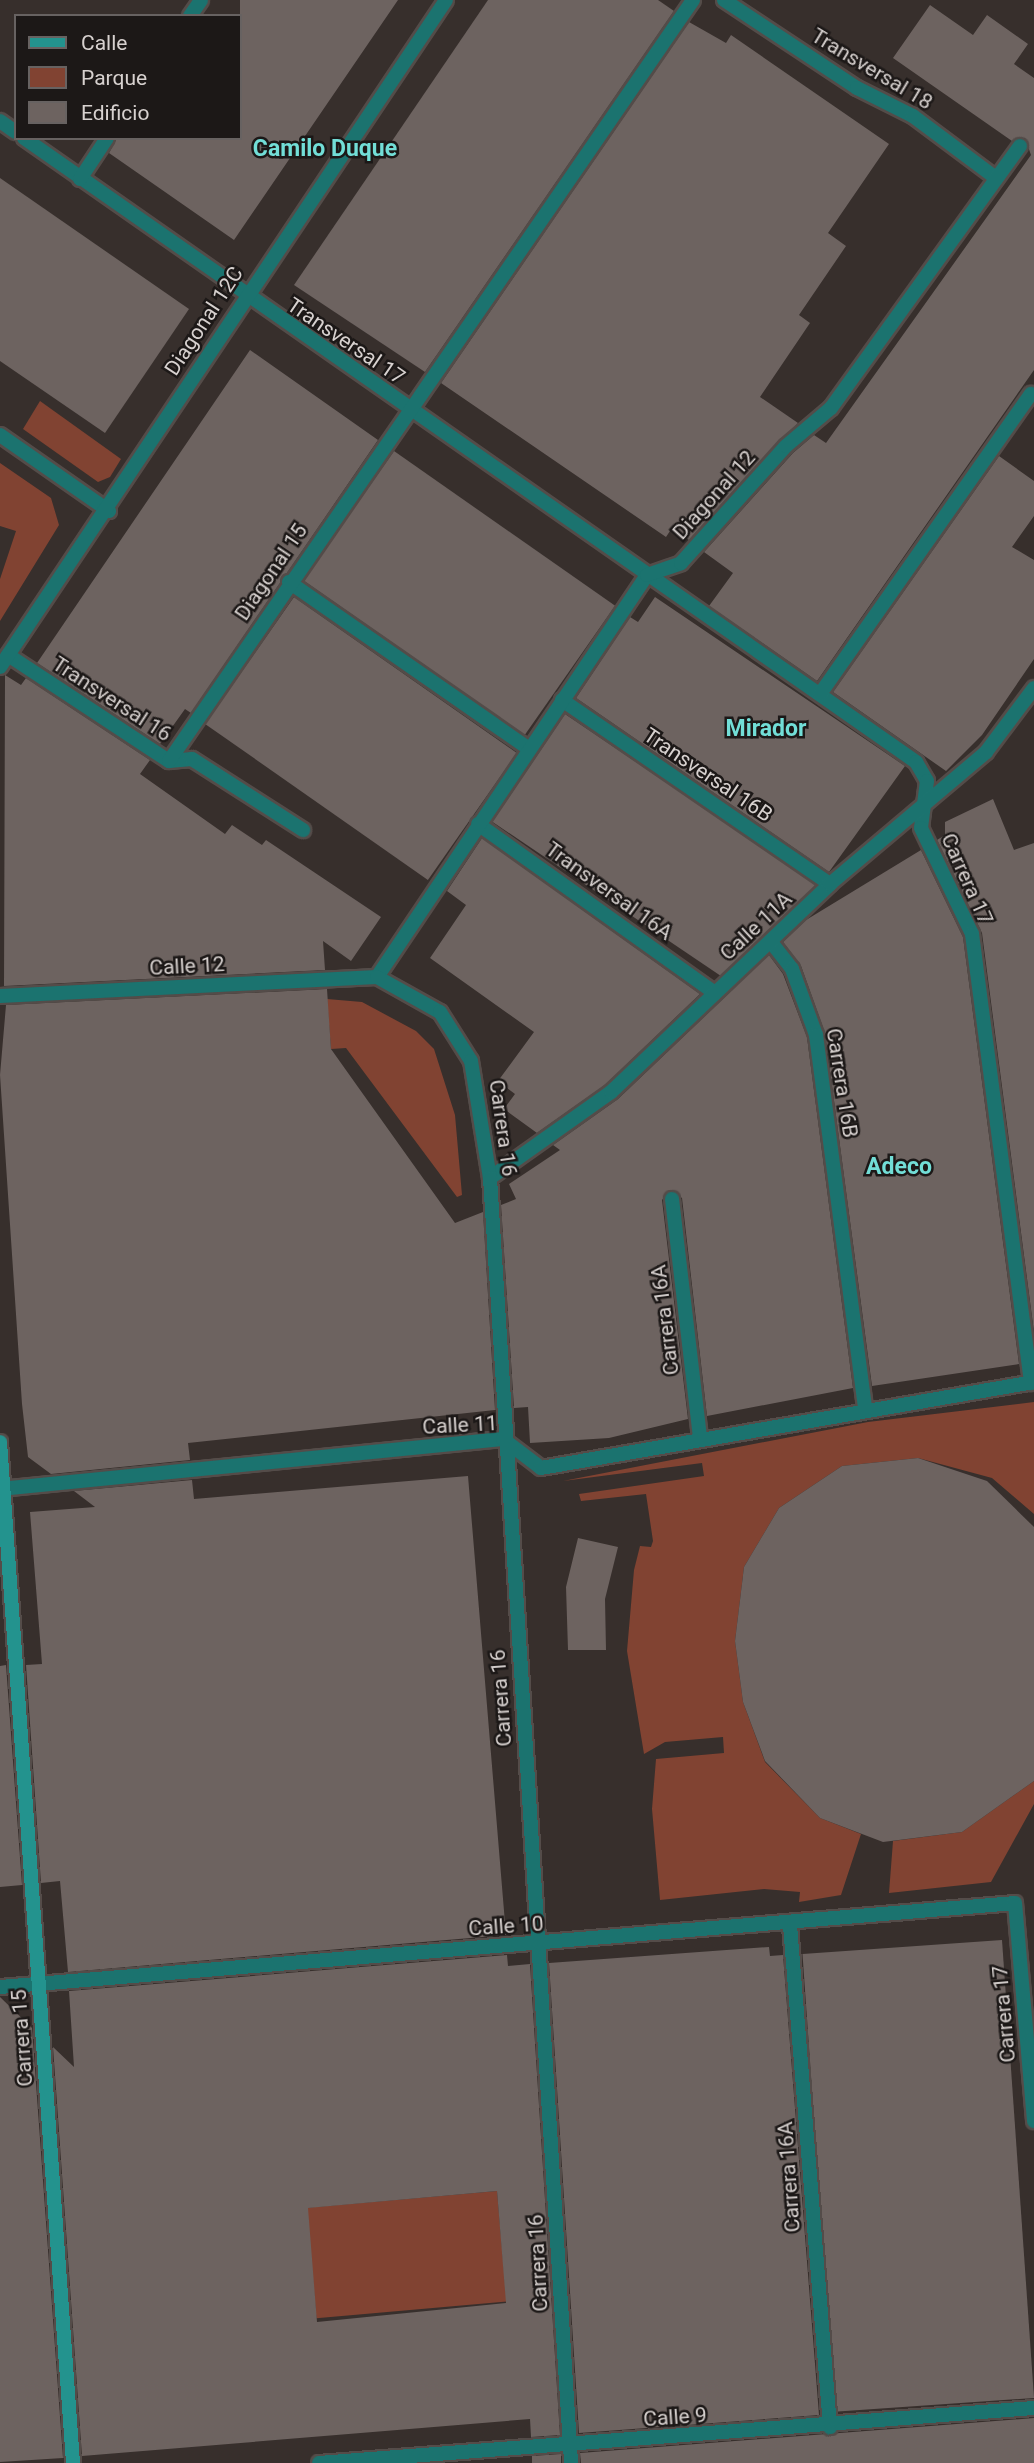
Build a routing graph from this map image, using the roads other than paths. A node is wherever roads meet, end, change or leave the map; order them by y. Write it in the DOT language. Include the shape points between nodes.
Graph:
graph roads {
  1 [pos="446,0"];
  2 [pos="693,0"];
  3 [pos="724,0"];
  4 [pos="27,140"];
  5 [pos="106,140"];
  6 [pos="1020,146"];
  7 [pos="996,177"];
  8 [pos="80,179"];
  9 [pos="243,297"];
  10 [pos="1031,394"];
  11 [pos="410,409"];
  12 [pos="0,435"];
  13 [pos="109,511"];
  14 [pos="647,575"];
  15 [pos="289,582"];
  16 [pos="4,661"];
  17 [pos="1034,688"];
  18 [pos="820,694"];
  19 [pos="562,700"];
  20 [pos="529,749"];
  21 [pos="169,761"];
  22 [pos="925,802"];
  23 [pos="478,824"];
  24 [pos="303,830"];
  25 [pos="830,884"];
  26 [pos="771,942"];
  27 [pos="376,977"];
  28 [pos="715,993"];
  29 [pos="0,996"];
  30 [pos="490,1178"];
  31 [pos="672,1199"];
  32 [pos="1032,1382"];
  33 [pos="866,1407"];
  34 [pos="700,1437"];
  35 [pos="503,1440"];
  36 [pos="0,1442"];
  37 [pos="1,1489"];
  38 [pos="1015,1903"];
  39 [pos="790,1925"];
  40 [pos="540,1944"];
  41 [pos="40,1983"];
  42 [pos="0,1987"];
  43 [pos="1034,2121"];
  44 [pos="1034,2408"];
  45 [pos="830,2427"];
  46 [pos="570,2445"];
  47 [pos="73,2463"];
  48 [pos="319,2463"];
  49 [pos="572,2463"];
  1 -- 9 [label="street, Diagonal 12C"];
  2 -- 11 [label="street, Diagonal 15"];
  3 -- 7 [label="street, Transversal 18" via="857,88 913,116"];
  4 -- 8 [label="street, Transversal 17"];
  5 -- 8 [label="street"];
  6 -- 7 [label="street, Diagonal 12"];
  7 -- 14 [label="street, Diagonal 12" via="831,408 786,446 681,563"];
  8 -- 9 [label="street, Transversal 17"];
  9 -- 11 [label="street, Transversal 17"];
  9 -- 13 [label="street, Diagonal 12C"];
  10 -- 18 [label="street"];
  11 -- 14 [label="street, Transversal 17"];
  11 -- 15 [label="street, Diagonal 15"];
  12 -- 13 [label="street"];
  13 -- 16 [label="street, Diagonal 12C"];
  14 -- 18 [label="street, Carrera 17"];
  14 -- 19 [label="street"];
  15 -- 20 [label="street"];
  15 -- 21 [label="street, Diagonal 15"];
  16 -- 21 [label="street, Transversal 16"];
  17 -- 22 [label="street, Calle 11A" via="986,752"];
  18 -- 22 [label="street, Carrera 17" via="916,762 927,781"];
  19 -- 20 [label="street"];
  19 -- 25 [label="street, Transversal 16B"];
  20 -- 23 [label="street"];
  21 -- 24 [label="street, Transversal 16" via="192,759"];
  22 -- 25 [label="street, Calle 11A"];
  22 -- 32 [label="street, Carrera 17" via="921,828 972,934"];
  23 -- 27 [label="street"];
  23 -- 28 [label="street, Transversal 16A"];
  25 -- 26 [label="street, Calle 11A"];
  26 -- 28 [label="street, Calle 11A"];
  26 -- 33 [label="street, Carrera 16B" via="792,968 816,1035"];
  27 -- 29 [label="street, Calle 12"];
  27 -- 30 [label="street, Carrera 16" via="440,1012 471,1061"];
  28 -- 30 [label="street, Calle 11A" via="611,1092"];
  30 -- 35 [label="street, Carrera 16"];
  31 -- 34 [label="street, Carrera 16A"];
  32 -- 33 [label="street, Calle 11"];
  33 -- 34 [label="street, Calle 11"];
  34 -- 35 [label="street, Calle 11" via="541,1468"];
  35 -- 37 [label="street, Calle 11"];
  35 -- 40 [label="street, Carrera 16"];
  36 -- 37 [label="main road, Carrera 15"];
  37 -- 41 [label="main road, Carrera 15"];
  38 -- 39 [label="street, Calle 10"];
  38 -- 43 [label="street, Carrera 17"];
  39 -- 40 [label="street, Calle 10"];
  39 -- 45 [label="street, Carrera 16A"];
  40 -- 41 [label="street, Calle 10"];
  40 -- 46 [label="street, Carrera 16"];
  41 -- 42 [label="street, Calle 10"];
  41 -- 47 [label="main road, Carrera 15"];
  44 -- 45 [label="street, Calle 9"];
  45 -- 46 [label="street, Calle 9"];
  46 -- 48 [label="street, Calle 9"];
  46 -- 49 [label="street, Carrera 16"];
}
